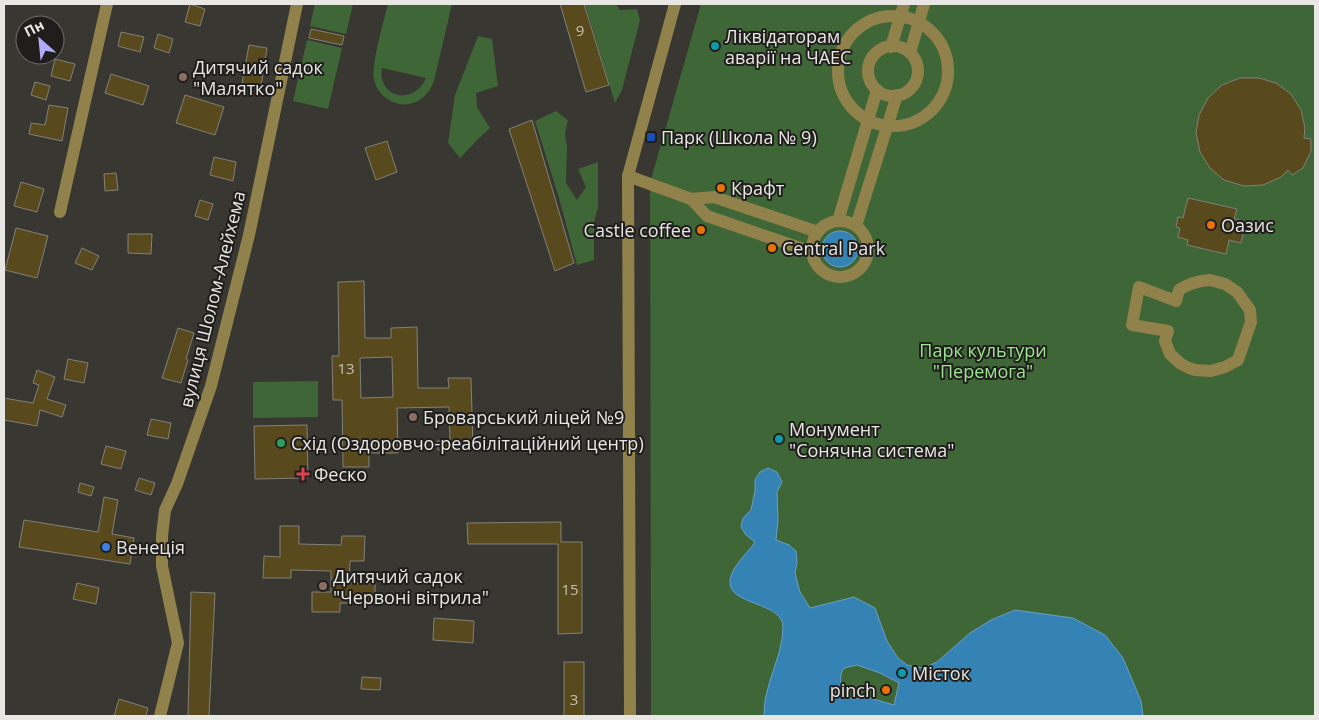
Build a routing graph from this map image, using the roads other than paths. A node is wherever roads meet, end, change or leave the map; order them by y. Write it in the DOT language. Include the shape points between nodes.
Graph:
graph roads {
  1 [pos="107,4"];
  2 [pos="297,4"];
  3 [pos="675,4"];
  4 [pos="904,4"];
  5 [pos="924,4"];
  6 [pos="900,17"];
  7 [pos="919,23"];
  8 [pos="891,47"];
  9 [pos="910,53"];
  10 [pos="877,90"];
  11 [pos="897,95"];
  12 [pos="869,120"];
  13 [pos="888,125"];
  14 [pos="628,176"];
  15 [pos="691,200"];
  16 [pos="60,212"];
  17 [pos="838,221"];
  18 [pos="856,226"];
  19 [pos="818,232"];
  20 [pos="812,252"];
  21 [pos="1165,341"];
  22 [pos="160,716"];
  23 [pos="630,716"];
  1 -- 16 [label="street"];
  2 -- 22 [label="street, вулиця Шолом-Алейхема" via="249,235 211,386 165,510 162,566 178,643"];
  3 -- 14 [label="street"];
  4 -- 6 [label="street"];
  5 -- 7 [label="street"];
  6 -- 7 [label="street"];
  6 -- 8 [label="street"];
  6 -- 12 [label="street" via="877,19 860,28 848,41 841,57 839,75 843,92 852,107"];
  7 -- 9 [label="street"];
  7 -- 13 [label="street" via="934,35 944,51 948,69 945,88 936,105 922,118 904,125"];
  8 -- 9 [label="street"];
  8 -- 10 [label="street" via="878,52 870,62 869,75"];
  9 -- 11 [label="street" via="917,66 917,77 909,90"];
  10 -- 11 [label="street"];
  10 -- 12 [label="street"];
  11 -- 13 [label="street"];
  12 -- 13 [label="street"];
  12 -- 17 [label="street"];
  13 -- 18 [label="street"];
  14 -- 15 [label="street"];
  14 -- 23 [label="street"];
  15 -- 19 [label="street" via="714,197"];
  15 -- 20 [label="street" via="707,216"];
  17 -- 18 [label="street"];
  17 -- 19 [label="street" via="827,224"];
  18 -- 20 [label="street" via="864,234 868,248 865,261 856,272 842,276 829,274 818,266"];
  19 -- 20 [label="street"];
  21 -- 21 [label="street" via="1170,354 1181,364 1195,370 1211,371 1225,367 1238,360 1251,322 1250,310 1237,292 1210,280 1186,285 1179,290 1176,301 1139,287 1132,325 1168,331"];
}
